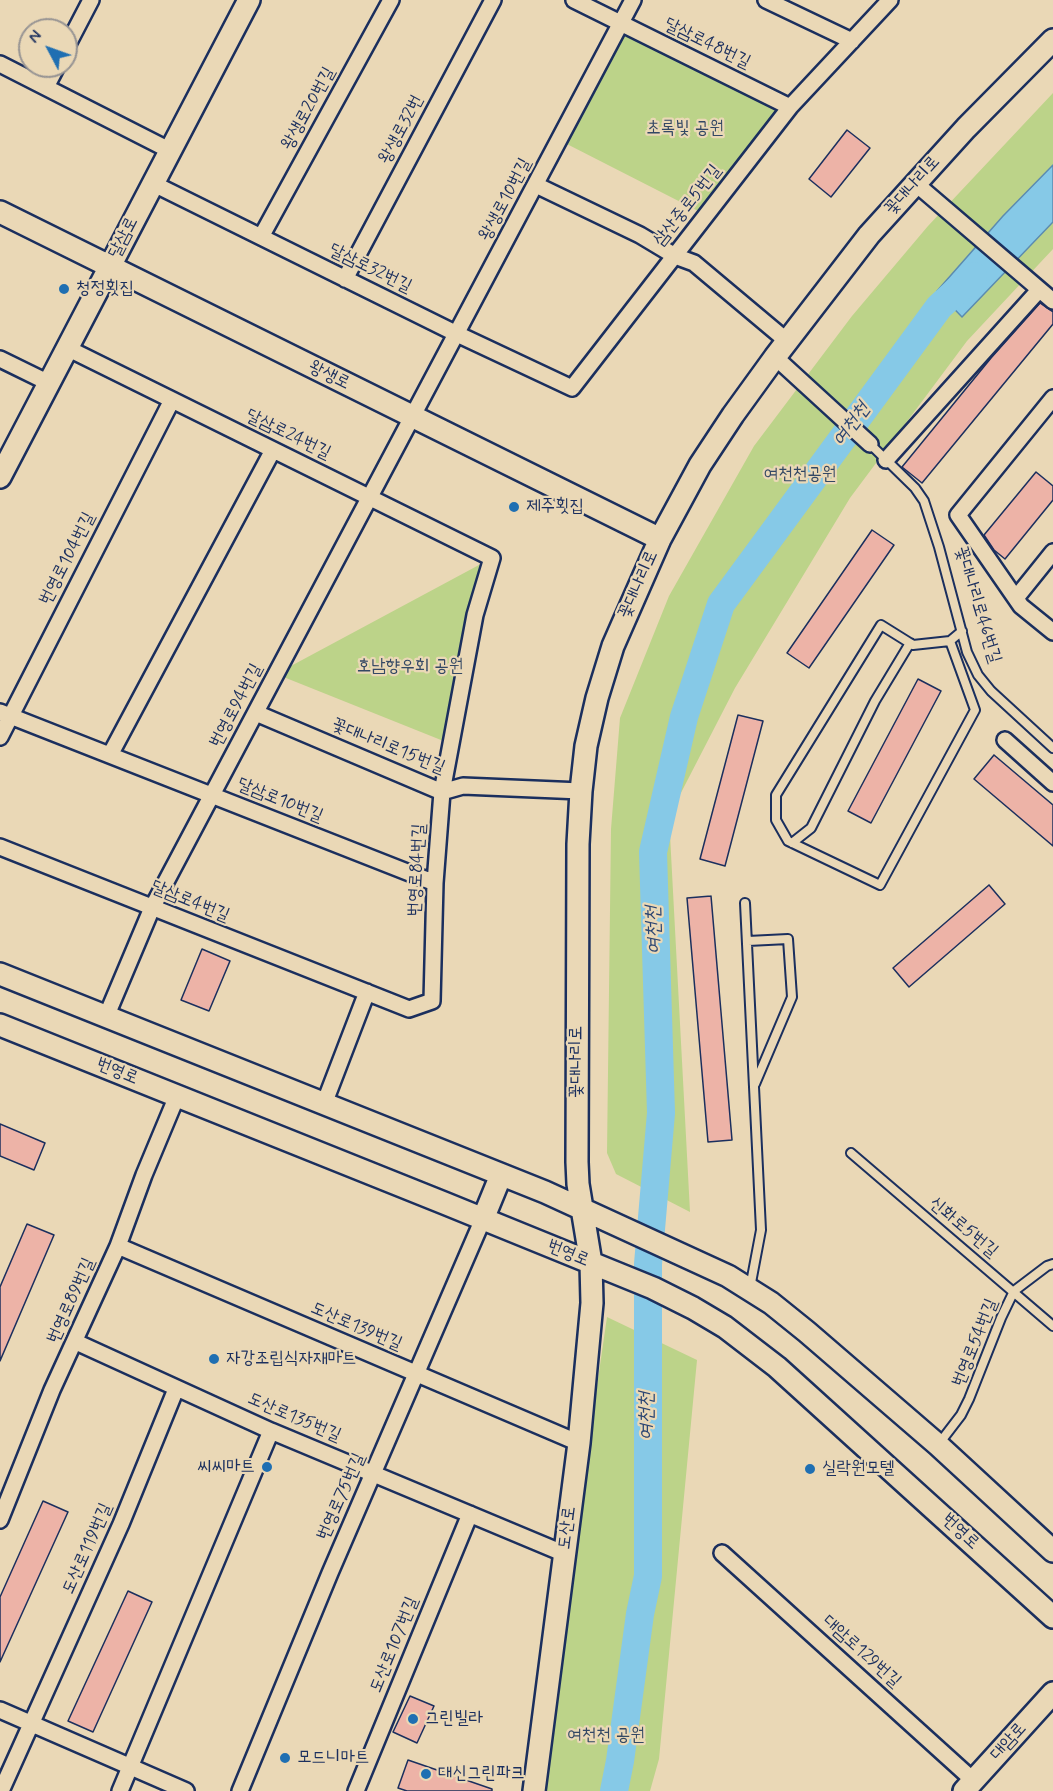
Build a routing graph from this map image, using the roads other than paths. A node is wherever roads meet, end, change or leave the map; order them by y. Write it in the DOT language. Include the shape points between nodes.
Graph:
graph roads {
  1 [pos="92,0"];
  2 [pos="249,0"];
  3 [pos="391,0"];
  4 [pos="493,0"];
  5 [pos="574,0"];
  6 [pos="633,0"];
  7 [pos="766,0"];
  8 [pos="890,0"];
  9 [pos="621,23"];
  10 [pos="78,26"];
  11 [pos="1053,40"];
  12 [pos="852,41"];
  13 [pos="0,64"];
  14 [pos="50,78"];
  15 [pos="45,87"];
  16 [pos="790,107"];
  17 [pos="169,150"];
  18 [pos="152,183"];
  19 [pos="915,183"];
  20 [pos="536,185"];
  21 [pos="0,212"];
  22 [pos="261,237"];
  23 [pos="675,256"];
  24 [pos="109,267"];
  25 [pos="345,279"];
  26 [pos="1039,290"];
  27 [pos="1053,301"];
  28 [pos="457,334"];
  29 [pos="67,348"];
  30 [pos="781,349"];
  31 [pos="0,359"];
  32 [pos="49,383"];
  33 [pos="572,388"];
  34 [pos="1053,398"];
  35 [pos="172,400"];
  36 [pos="413,417"];
  37 [pos="870,444"];
  38 [pos="273,450"];
  39 [pos="886,460"];
  40 [pos="0,477"];
  41 [pos="369,498"];
  42 [pos="660,539"];
  43 [pos="1053,552"];
  44 [pos="492,558"];
  45 [pos="1016,598"];
  46 [pos="962,632"];
  47 [pos="1053,632"];
  48 [pos="950,641"];
  49 [pos="909,643"];
  50 [pos="256,713"];
  51 [pos="5,714"];
  52 [pos="0,737"];
  53 [pos="1005,740"];
  54 [pos="1053,748"];
  55 [pos="110,755"];
  56 [pos="1053,783"];
  57 [pos="581,791"];
  58 [pos="442,792"];
  59 [pos="211,795"];
  60 [pos="792,843"];
  61 [pos="0,847"];
  62 [pos="435,883"];
  63 [pos="745,903"];
  64 [pos="152,908"];
  65 [pos="747,941"];
  66 [pos="0,974"];
  67 [pos="367,992"];
  68 [pos="106,1017"];
  69 [pos="0,1025"];
  70 [pos="754,1086"];
  71 [pos="177,1096"];
  72 [pos="324,1104"];
  73 [pos="851,1153"];
  74 [pos="501,1175"];
  75 [pos="581,1208"];
  76 [pos="483,1219"];
  77 [pos="118,1246"];
  78 [pos="1053,1264"];
  79 [pos="599,1267"];
  80 [pos="750,1289"];
  81 [pos="1014,1291"];
  82 [pos="1053,1326"];
  83 [pos="76,1342"];
  84 [pos="417,1374"];
  85 [pos="176,1389"];
  86 [pos="271,1431"];
  87 [pos="579,1443"];
  88 [pos="938,1446"];
  89 [pos="374,1473"];
  90 [pos="470,1514"];
  91 [pos="0,1520"];
  92 [pos="1053,1551"];
  93 [pos="722,1552"];
  94 [pos="565,1554"];
  95 [pos="1053,1617"];
  96 [pos="1053,1693"];
  97 [pos="0,1710"];
  98 [pos="31,1724"];
  99 [pos="130,1767"];
  100 [pos="969,1786"];
  101 [pos="1,1791"];
  102 [pos="120,1791"];
  103 [pos="186,1791"];
  104 [pos="240,1791"];
  105 [pos="356,1791"];
  106 [pos="534,1791"];
  1 -- 10 [label="street"];
  2 -- 17 [label="main road, 달삼로"];
  3 -- 22 [label="street, 왕생로20번길"];
  4 -- 25 [label="street, 왕생로32번"];
  5 -- 9 [label="street, 달삼로48번길"];
  6 -- 9 [label="street, 왕생로10번길"];
  7 -- 12 [label="street"];
  8 -- 12 [label="street, 삼산중로5번길"];
  9 -- 16 [label="street, 달삼로48번길"];
  9 -- 20 [label="street, 왕생로10번길"];
  11 -- 19 [label="main road, 꽃대나리로"];
  12 -- 16 [label="street, 삼산중로5번길"];
  13 -- 15 [label="street"];
  14 -- 15 [label="street"];
  15 -- 17 [label="street"];
  16 -- 23 [label="street, 삼산중로5번길"];
  17 -- 18 [label="main road, 달삼로"];
  18 -- 22 [label="street, 달삼로32번길"];
  18 -- 24 [label="main road, 달삼로"];
  19 -- 26 [label="street"];
  19 -- 30 [label="main road, 꽃대나리로"];
  20 -- 23 [label="street"];
  20 -- 28 [label="street, 왕생로10번길"];
  21 -- 24 [label="main road, 왕생로"];
  22 -- 25 [label="street, 달삼로32번길"];
  23 -- 30 [label="street" via="694,263"];
  23 -- 33 [label="street, 삼산중로5번길"];
  24 -- 29 [label="main road, 달삼로"];
  24 -- 36 [label="main road, 왕생로"];
  25 -- 28 [label="street, 달삼로32번길"];
  26 -- 27 [label="street"];
  26 -- 39 [label="street"];
  28 -- 33 [label="street, 달삼로32번길"];
  28 -- 36 [label="street, 왕생로10번길"];
  29 -- 32 [label="main road, 달삼로"];
  29 -- 35 [label="street, 달삼로24번길"];
  30 -- 37 [label="street" via="802,381"];
  30 -- 42 [label="main road, 꽃대나리로" via="700,465"];
  31 -- 32 [label="street"];
  32 -- 40 [label="main road, 달삼로"];
  34 -- 45 [label="street" via="958,514"];
  35 -- 38 [label="street, 달삼로24번길"];
  35 -- 51 [label="street, 번영로104번길"];
  36 -- 41 [label="street, 번영로94번길"];
  36 -- 42 [label="main road, 왕생로"];
  37 -- 39 [label="lane, 꽃대나리로46번길"];
  38 -- 41 [label="street, 달삼로24번길"];
  38 -- 55 [label="street"];
  39 -- 46 [label="lane, 꽃대나리로46번길" via="924,501"];
  41 -- 44 [label="street, 달삼로24번길"];
  41 -- 50 [label="street, 번영로94번길"];
  42 -- 57 [label="main road, 꽃대나리로" via="613,646 586,746"];
  43 -- 45 [label="street"];
  44 -- 58 [label="street, 번영로84번길" via="475,615"];
  45 -- 47 [label="street"];
  46 -- 48 [label="lane"];
  46 -- 54 [label="lane, 꽃대나리로46번길" via="978,675"];
  48 -- 49 [label="lane"];
  48 -- 60 [label="lane" via="975,710 880,885"];
  49 -- 60 [label="lane" via="874,701 811,828"];
  49 -- 60 [label="lane" via="881,625 776,795 776,820"];
  50 -- 58 [label="street, 꽃대나리로15번길"];
  50 -- 59 [label="street, 번영로94번길"];
  51 -- 52 [label="street, 번영로104번길"];
  51 -- 55 [label="street, 달삼로10번길"];
  53 -- 56 [label="street"];
  55 -- 59 [label="street, 달삼로10번길"];
  57 -- 58 [label="street, 꽃대나리로15번길" via="463,786"];
  57 -- 75 [label="main road, 꽃대나리로" via="577,1162"];
  58 -- 62 [label="street, 번영로84번길"];
  59 -- 62 [label="street, 달삼로10번길"];
  59 -- 64 [label="street, 번영로94번길"];
  61 -- 64 [label="street, 달삼로4번길"];
  62 -- 67 [label="street, 번영로84번길" via="432,1001 409,1009"];
  63 -- 65 [label="lane"];
  64 -- 67 [label="street, 달삼로4번길"];
  64 -- 68 [label="street, 번영로94번길"];
  65 -- 70 [label="lane"];
  65 -- 70 [label="lane" via="789,939 792,997"];
  66 -- 68 [label="main road"];
  67 -- 72 [label="street"];
  68 -- 72 [label="main road"];
  69 -- 71 [label="main road, 번영로"];
  70 -- 80 [label="lane" via="761,1230"];
  71 -- 76 [label="main road, 번영로"];
  71 -- 77 [label="street, 번영로89번길"];
  72 -- 74 [label="main road"];
  73 -- 81 [label="lane, 신화로5번길"];
  74 -- 75 [label="main road"];
  74 -- 76 [label="main road"];
  75 -- 79 [label="main road, 꽃대나리로"];
  75 -- 80 [label="main road" via="707,1264"];
  76 -- 79 [label="main road, 번영로"];
  76 -- 84 [label="street, 번영로75번길"];
  77 -- 83 [label="street, 번영로89번길"];
  77 -- 84 [label="street, 도산로139번길"];
  78 -- 81 [label="lane, 번영로54번길"];
  79 -- 87 [label="main road, 도산로"];
  79 -- 95 [label="main road, 번영로" via="693,1308 777,1367"];
  80 -- 88 [label="main road" via="807,1332"];
  81 -- 82 [label="lane, 신화로5번길"];
  81 -- 88 [label="lane, 번영로54번길" via="969,1399"];
  83 -- 85 [label="street, 도산로135번길"];
  83 -- 91 [label="street, 번영로89번길" via="52,1390"];
  84 -- 87 [label="street, 도산로139번길"];
  84 -- 89 [label="street, 번영로75번길"];
  85 -- 86 [label="street, 도산로135번길"];
  85 -- 98 [label="street, 도산로119번길" via="121,1524"];
  86 -- 89 [label="street, 도산로135번길"];
  86 -- 99 [label="street"];
  87 -- 94 [label="main road, 도산로"];
  88 -- 92 [label="main road"];
  89 -- 90 [label="street, 도산로135번길"];
  89 -- 104 [label="street, 번영로75번길"];
  90 -- 94 [label="street, 도산로135번길"];
  90 -- 105 [label="street, 도산로107번길"];
  93 -- 100 [label="street, 대암로129번길"];
  94 -- 106 [label="main road, 도산로"];
  96 -- 100 [label="main road, 대암로"];
  97 -- 98 [label="street"];
  98 -- 99 [label="street"];
  98 -- 101 [label="street, 도산로119번길"];
  99 -- 102 [label="street"];
  99 -- 103 [label="street"];
}
